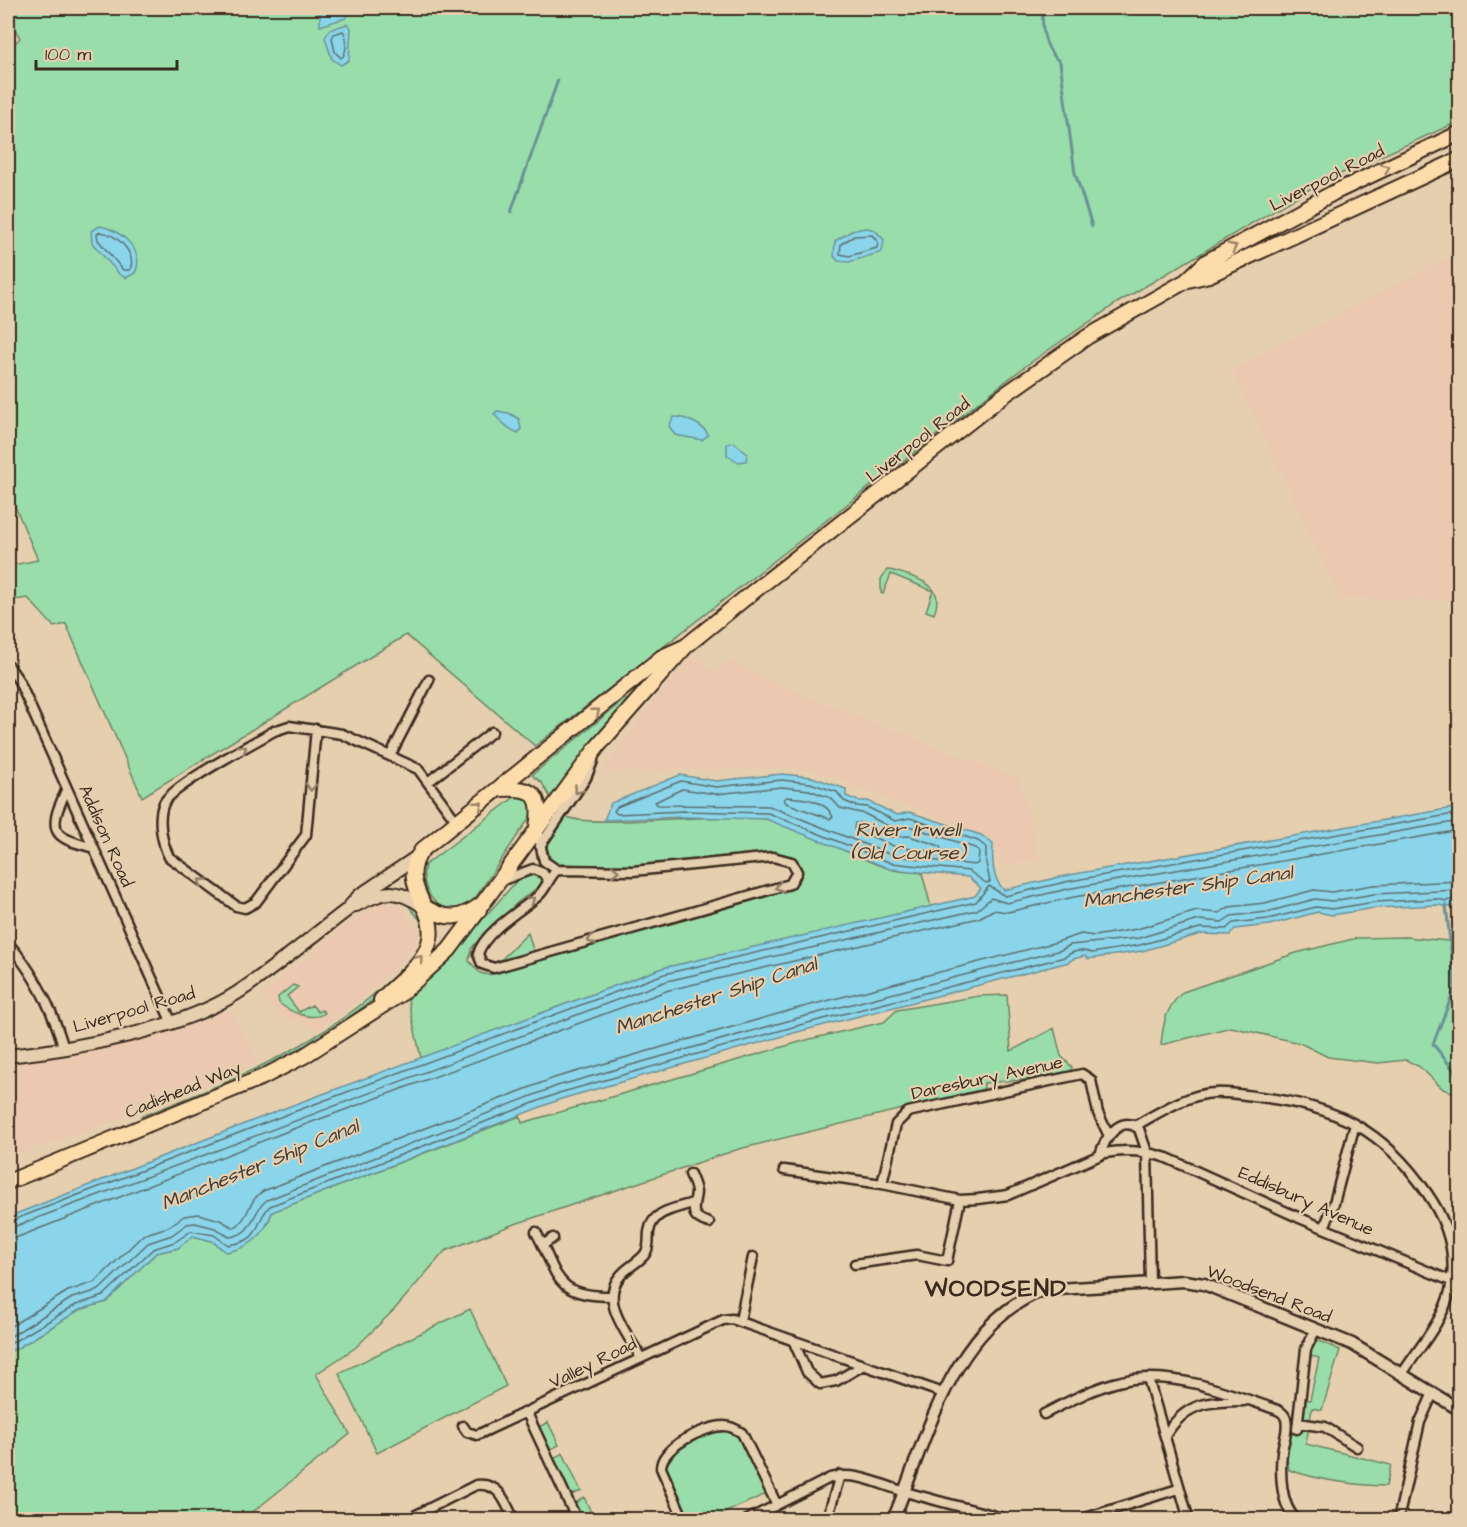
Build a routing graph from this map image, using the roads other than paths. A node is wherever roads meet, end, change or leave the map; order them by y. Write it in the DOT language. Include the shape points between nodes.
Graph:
graph roads {
  1 [pos="1460,133"];
  2 [pos="1460,159"];
  3 [pos="1186,280"];
  4 [pos="686,646"];
  5 [pos="8,665"];
  6 [pos="429,680"];
  7 [pos="316,729"];
  8 [pos="492,732"];
  9 [pos="598,746"];
  10 [pos="390,756"];
  11 [pos="428,782"];
  12 [pos="67,789"];
  13 [pos="500,789"];
  14 [pos="457,822"];
  15 [pos="537,828"];
  16 [pos="540,846"];
  17 [pos="94,848"];
  18 [pos="417,857"];
  19 [pos="556,870"];
  20 [pos="547,879"];
  21 [pos="498,883"];
  22 [pos="483,903"];
  23 [pos="423,906"];
  24 [pos="347,910"];
  25 [pos="8,943"];
  26 [pos="365,1017"];
  27 [pos="171,1022"];
  28 [pos="64,1048"];
  29 [pos="8,1056"];
  30 [pos="1355,1124"];
  31 [pos="1135,1126"];
  32 [pos="1108,1134"];
  33 [pos="1147,1152"];
  34 [pos="1100,1155"];
  35 [pos="784,1170"];
  36 [pos="690,1174"];
  37 [pos="8,1182"];
  38 [pos="882,1184"];
  39 [pos="960,1200"];
  40 [pos="692,1203"];
  41 [pos="709,1223"];
  42 [pos="1324,1228"];
  43 [pos="536,1232"];
  44 [pos="553,1239"];
  45 [pos="543,1245"];
  46 [pos="753,1257"];
  47 [pos="855,1264"];
  48 [pos="1451,1281"];
  49 [pos="1150,1283"];
  50 [pos="611,1296"];
  51 [pos="740,1321"];
  52 [pos="1316,1329"];
  53 [pos="793,1340"];
  54 [pos="641,1358"];
  55 [pos="862,1366"];
  56 [pos="1402,1374"];
  57 [pos="1148,1378"];
  58 [pos="943,1393"];
  59 [pos="1433,1393"];
  60 [pos="1253,1401"];
  61 [pos="1460,1410"];
  62 [pos="528,1413"];
  63 [pos="1044,1414"];
  64 [pos="463,1426"];
  65 [pos="1165,1436"];
  66 [pos="1357,1447"];
  67 [pos="840,1475"];
  68 [pos="1178,1489"];
  69 [pos="905,1492"];
  70 [pos="777,1504"];
  71 [pos="406,1520"];
  72 [pos="514,1520"];
  73 [pos="577,1520"];
  74 [pos="684,1520"];
  75 [pos="747,1520"];
  76 [pos="827,1520"];
  77 [pos="893,1520"];
  78 [pos="1010,1520"];
  79 [pos="1079,1520"];
  80 [pos="1189,1520"];
  81 [pos="1297,1520"];
  82 [pos="1398,1520"];
  3 -- 1 [label="highway, Liverpool Road, one-way" via="1206,262 1333,193"];
  2 -- 3 [label="highway, Liverpool Road" via="1209,275"];
  3 -- 4 [label="highway, Liverpool Road" via="1087,338 1000,398"];
  4 -- 9 [label="highway, Liverpool Road"];
  13 -- 4 [label="highway, Liverpool Road, one-way" via="662,657"];
  5 -- 12 [label="street, Addison Road" via="19,681"];
  6 -- 10 [label="street"];
  7 -- 7 [label="street, one-way" via="306,835 256,902 245,908 236,906 169,857 161,813 171,793 274,731 289,726"];
  7 -- 10 [label="street" via="342,734"];
  8 -- 11 [label="street"];
  9 -- 15 [label="highway, Liverpool Road"];
  9 -- 16 [label="street, one-way" via="586,778"];
  10 -- 11 [label="street" via="418,769"];
  11 -- 14 [label="street"];
  12 -- 17 [label="street, Addison Road"];
  12 -- 17 [label="street" via="54,828 61,836"];
  14 -- 13 [label="highway, Liverpool Road, one-way"];
  13 -- 15 [label="highway" via="518,788 535,795 540,810"];
  14 -- 18 [label="highway, Liverpool Road"];
  15 -- 16 [label="street"];
  15 -- 21 [label="highway, Liverpool Road"];
  16 -- 19 [label="street" via="544,861"];
  17 -- 27 [label="street, Addison Road"];
  18 -- 23 [label="highway, Cadishead Way" via="414,885"];
  18 -- 24 [label="main road, Liverpool Road" via="359,896"];
  19 -- 20 [label="street"];
  19 -- 20 [label="street, one-way" via="633,871 773,857 792,862 797,872 789,884 494,968 482,964 478,954 484,942 545,889"];
  20 -- 21 [label="street" via="533,869"];
  21 -- 22 [label="highway, Cadishead Way"];
  22 -- 23 [label="highway" via="464,916 450,918"];
  22 -- 26 [label="highway, Cadishead Way" via="438,961 402,993"];
  23 -- 24 [label="main road, Liverpool Road" via="400,893 384,892"];
  26 -- 23 [label="highway, Cadishead Way, one-way" via="426,951 431,929"];
  24 -- 27 [label="main road, Liverpool Road" via="235,994"];
  25 -- 28 [label="street" via="33,976 56,1021"];
  26 -- 37 [label="highway, Cadishead Way" via="263,1077"];
  27 -- 28 [label="main road, Liverpool Road"];
  28 -- 29 [label="main road, Liverpool Road"];
  30 -- 31 [label="street" via="1299,1102 1214,1093 1180,1103"];
  30 -- 42 [label="street"];
  30 -- 48 [label="street" via="1392,1148 1436,1206 1448,1230 1453,1253"];
  31 -- 32 [label="street" via="1120,1127"];
  31 -- 33 [label="street"];
  32 -- 34 [label="street"];
  32 -- 38 [label="street, Daresbury Avenue" via="1090,1080 1082,1074 908,1112 896,1124"];
  33 -- 34 [label="street, Eddisbury Avenue" via="1121,1150"];
  33 -- 42 [label="street, Eddisbury Avenue"];
  33 -- 49 [label="street"];
  34 -- 39 [label="street, Eddisbury Avenue" via="1008,1195"];
  35 -- 38 [label="street, Eddisbury Avenue"];
  36 -- 40 [label="street" via="696,1192"];
  38 -- 39 [label="street, Eddisbury Avenue"];
  39 -- 47 [label="street" via="947,1261 917,1255"];
  40 -- 41 [label="street" via="697,1217"];
  40 -- 50 [label="street" via="662,1212 654,1219 645,1254 621,1275"];
  42 -- 48 [label="street, Eddisbury Avenue"];
  43 -- 45 [label="street"];
  44 -- 45 [label="street"];
  45 -- 50 [label="street" via="561,1283 584,1294"];
  46 -- 51 [label="street"];
  48 -- 56 [label="street" via="1438,1319"];
  49 -- 52 [label="street, Woodsend Road" via="1204,1284"];
  49 -- 58 [label="street, Woodsend Road" via="1043,1290 1022,1299 1006,1309 973,1342"];
  50 -- 54 [label="street"];
  51 -- 53 [label="street, Valley Road"];
  51 -- 54 [label="street, Valley Road" via="723,1320"];
  52 -- 56 [label="street, Woodsend Road" via="1352,1344"];
  52 -- 66 [label="street" via="1306,1349 1298,1426 1317,1424 1338,1441"];
  53 -- 55 [label="street, Valley Road"];
  53 -- 55 [label="street" via="807,1372 820,1384 836,1381"];
  54 -- 62 [label="street, Valley Road"];
  55 -- 58 [label="street, Valley Road"];
  56 -- 59 [label="street, Woodsend Road"];
  57 -- 60 [label="street" via="1190,1383"];
  57 -- 63 [label="street" via="1113,1384"];
  57 -- 65 [label="street"];
  58 -- 69 [label="street, Woodsend Road"];
  59 -- 61 [label="street, Woodsend Road"];
  59 -- 82 [label="street" via="1420,1422"];
  60 -- 65 [label="street" via="1193,1407 1174,1422"];
  60 -- 81 [label="street" via="1284,1416 1283,1488 1288,1507"];
  62 -- 64 [label="street, Valley Road" via="477,1435"];
  62 -- 73 [label="street"];
  65 -- 68 [label="street"];
  67 -- 69 [label="street" via="857,1476"];
  67 -- 70 [label="street"];
  67 -- 76 [label="street"];
  68 -- 79 [label="street"];
  68 -- 80 [label="street"];
  69 -- 77 [label="street, Woodsend Road"];
  69 -- 78 [label="street"];
  70 -- 74 [label="street" via="746,1437 730,1427 714,1427 673,1446 661,1461"];
  70 -- 75 [label="street"];
  71 -- 72 [label="street" via="484,1484 499,1491"];
}
